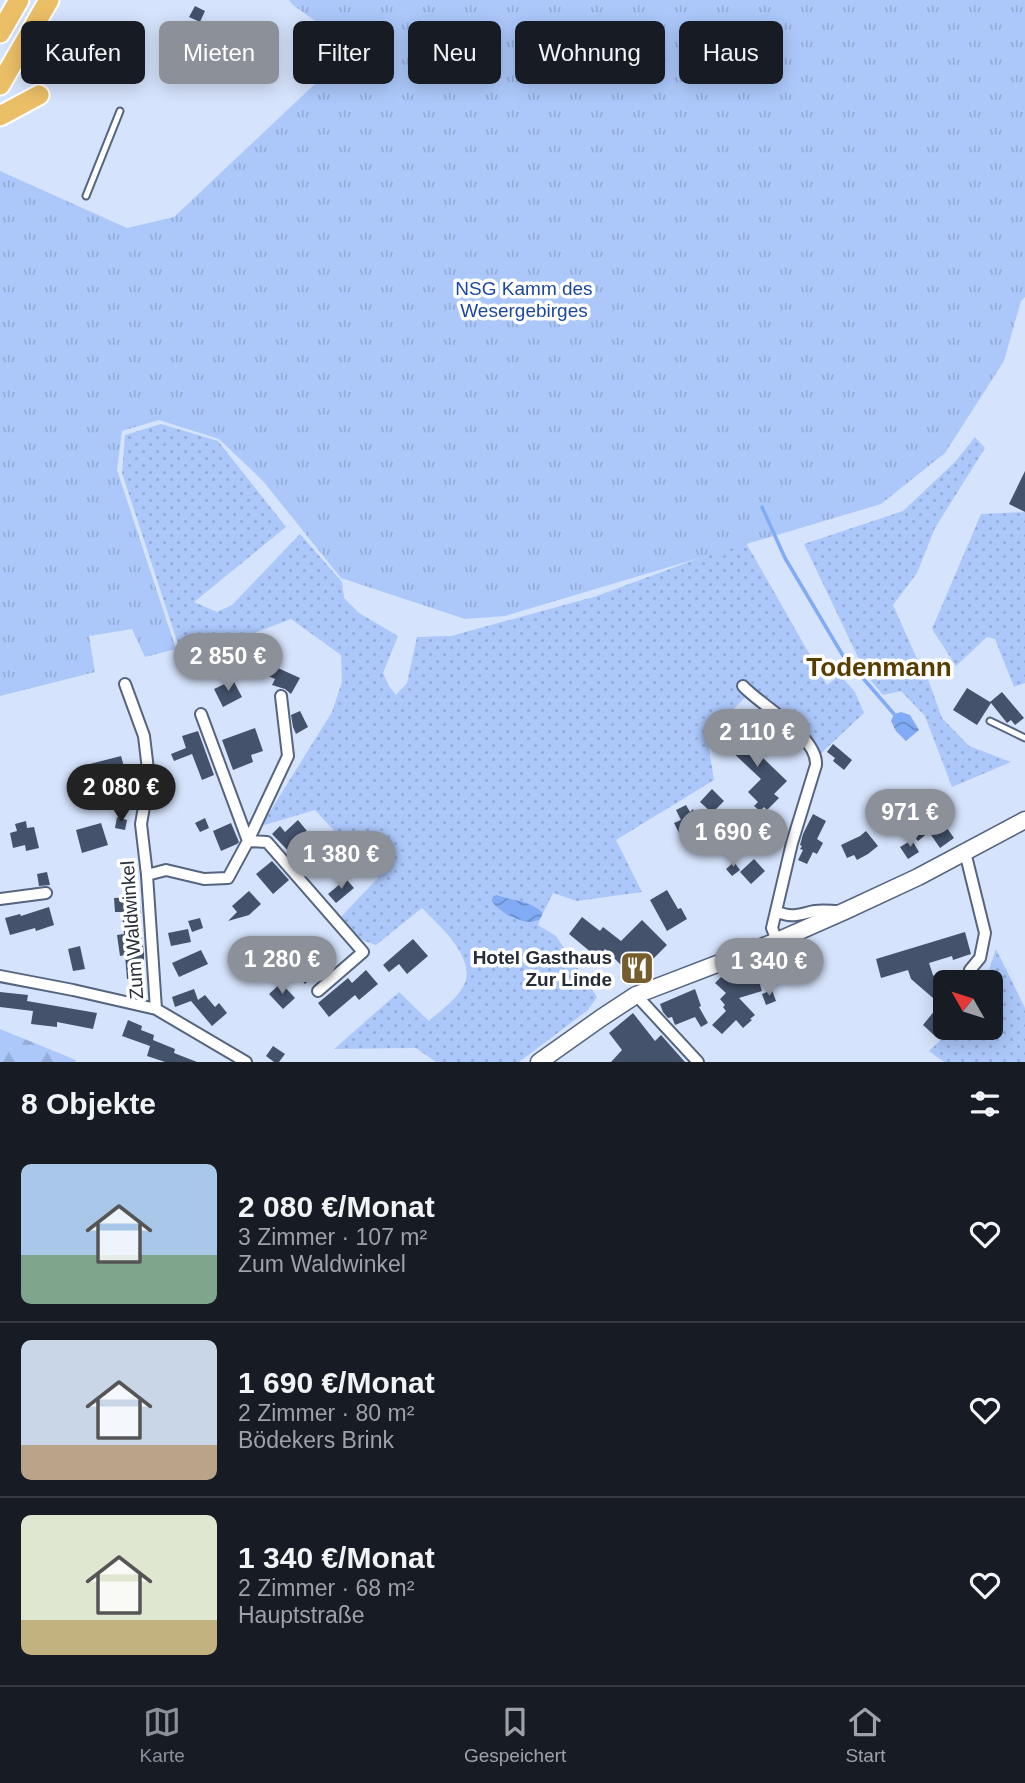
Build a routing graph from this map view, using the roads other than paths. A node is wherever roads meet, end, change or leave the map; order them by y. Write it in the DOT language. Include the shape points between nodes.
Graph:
graph roads {
  1 [pos="19,0"];
  2 [pos="49,0"];
  3 [pos="0,33"];
  4 [pos="0,85"];
  5 [pos="39,95"];
  6 [pos="120,111"];
  7 [pos="0,116"];
  8 [pos="86,196"];
  9 [pos="125,684"];
  10 [pos="743,686"];
  11 [pos="281,696"];
  12 [pos="201,714"];
  13 [pos="990,721"];
  14 [pos="1025,738"];
  15 [pos="1025,820"];
  16 [pos="248,841"];
  17 [pos="965,852"];
  18 [pos="146,875"];
  19 [pos="46,893"];
  20 [pos="0,899"];
  21 [pos="776,911"];
  22 [pos="845,911"];
  23 [pos="776,941"];
  24 [pos="970,970"];
  25 [pos="0,976"];
  26 [pos="318,991"];
  27 [pos="636,995"];
  28 [pos="156,1010"];
  29 [pos="246,1062"];
  30 [pos="539,1062"];
  31 [pos="698,1062"];
  1 -- 3 [label="highway"];
  2 -- 4 [label="highway"];
  5 -- 7 [label="highway"];
  6 -- 8 [label="lane"];
  9 -- 18 [label="street, Zum Waldwinkel" via="144,736 149,778 141,824"];
  10 -- 21 [label="street" via="799,733 817,757"];
  11 -- 16 [label="street" via="288,756"];
  12 -- 16 [label="street"];
  13 -- 14 [label="lane"];
  15 -- 17 [label="main road"];
  16 -- 18 [label="street" via="229,878 204,879 166,870"];
  16 -- 26 [label="street" via="267,842 363,952"];
  17 -- 22 [label="main road"];
  17 -- 24 [label="street" via="985,933 981,958"];
  18 -- 28 [label="street, Zum Waldwinkel"];
  19 -- 20 [label="street"];
  21 -- 22 [label="street" via="792,916"];
  21 -- 23 [label="street" via="772,928"];
  22 -- 23 [label="main road"];
  23 -- 27 [label="main road"];
  25 -- 28 [label="street"];
  27 -- 30 [label="main road"];
  27 -- 31 [label="street"];
  28 -- 29 [label="street"];
}
